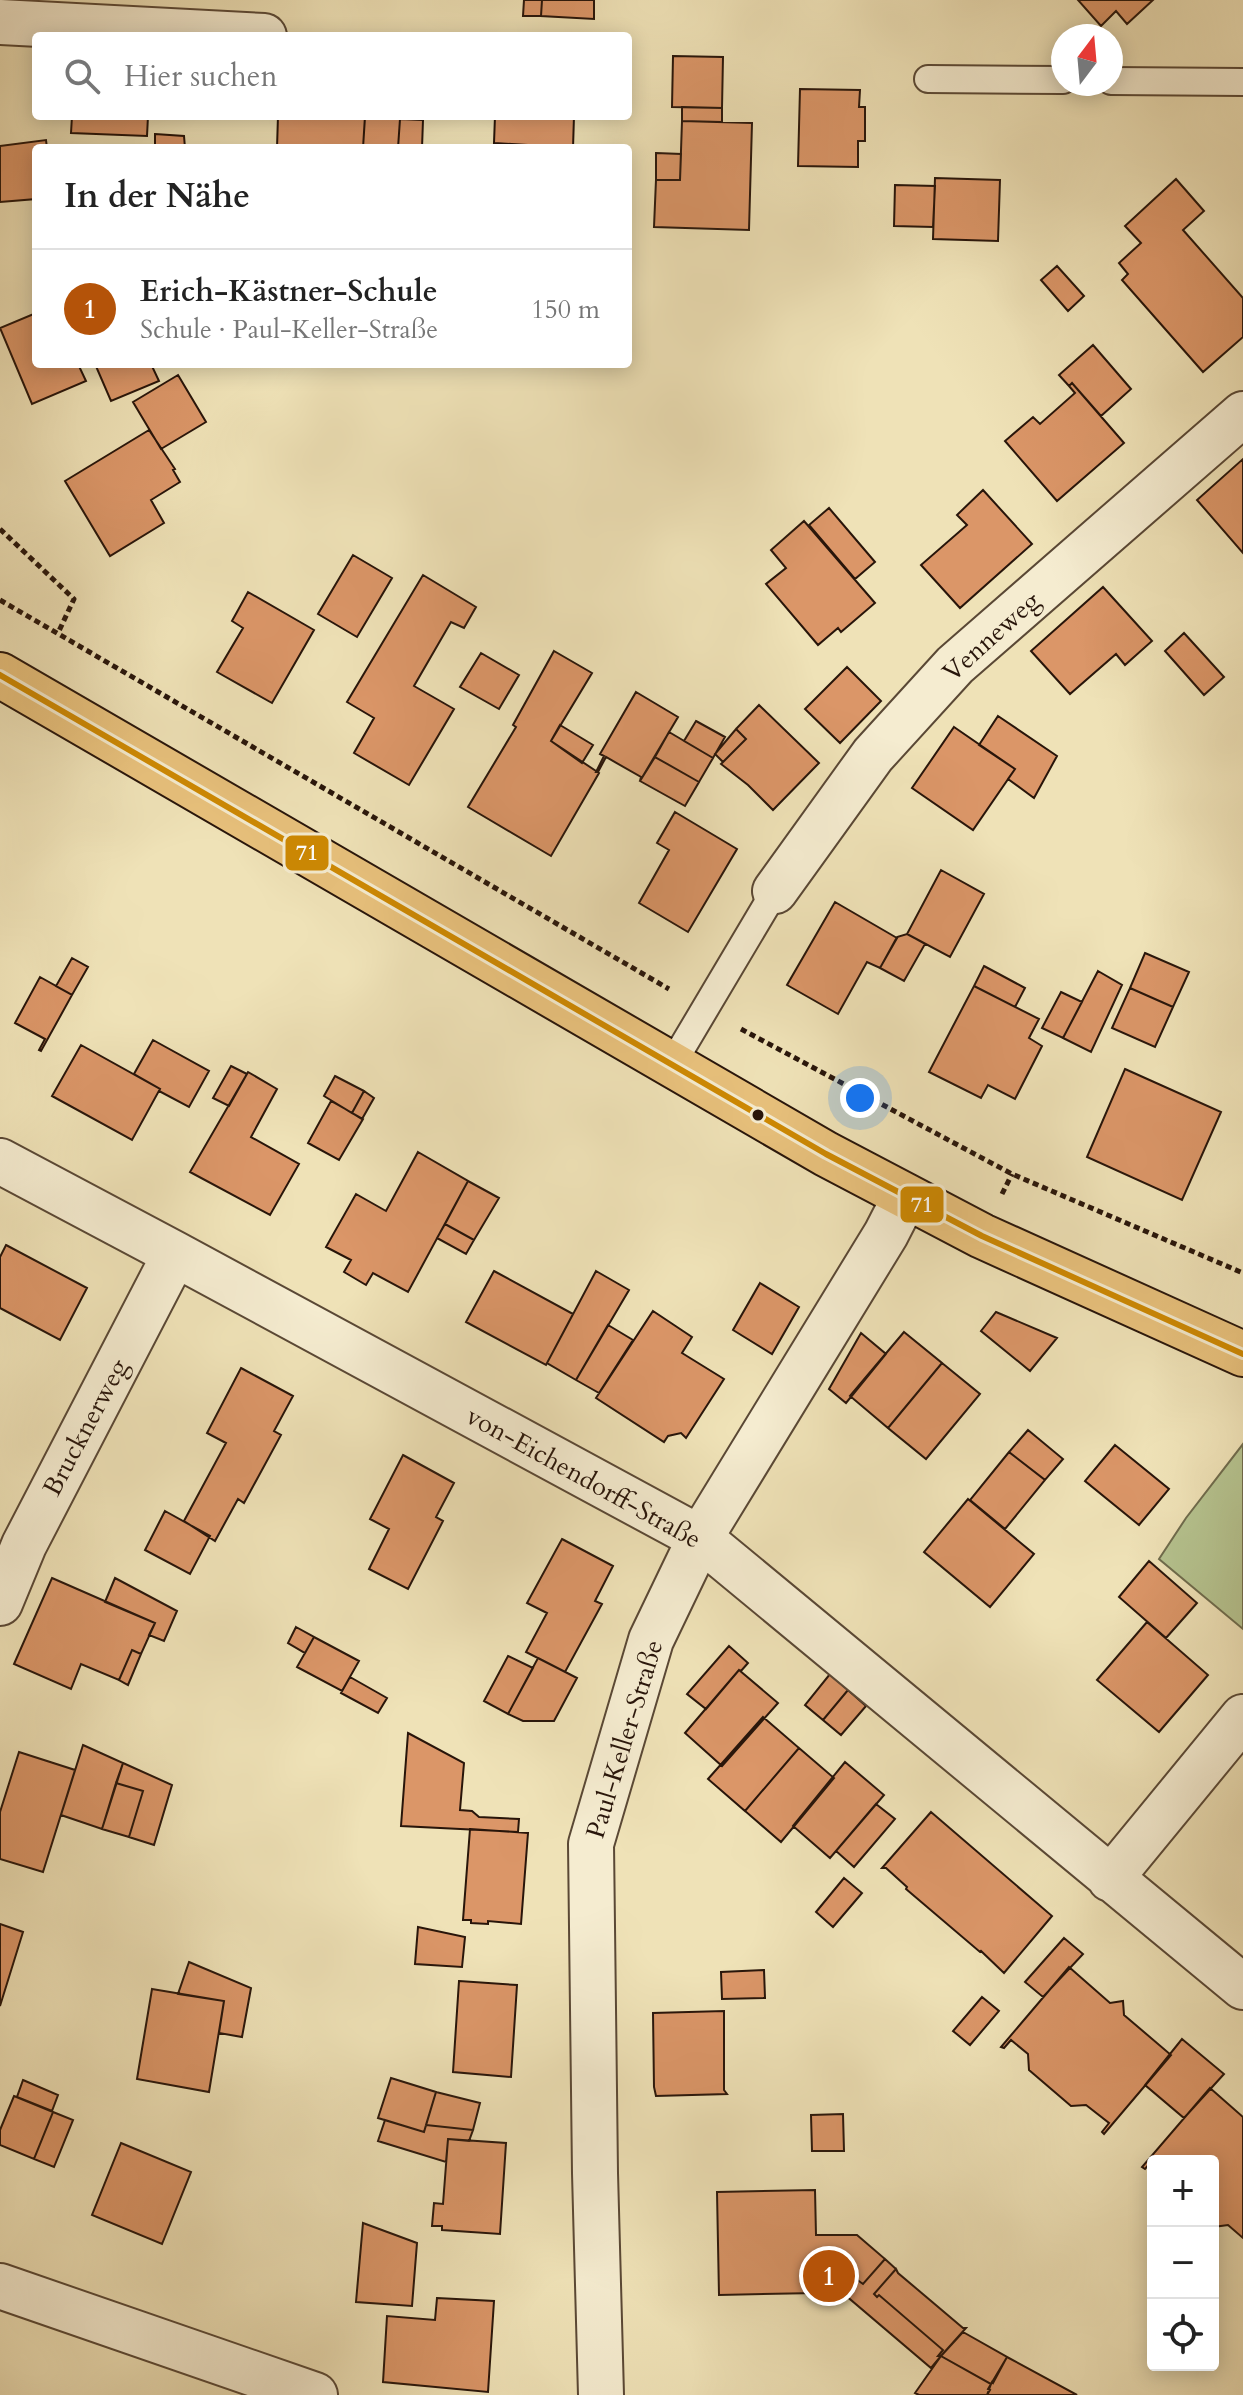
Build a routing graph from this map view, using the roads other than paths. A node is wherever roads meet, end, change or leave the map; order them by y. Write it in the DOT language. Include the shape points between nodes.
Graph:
graph roads {
  1 [pos="0,22"];
  2 [pos="189,32"];
  3 [pos="928,79"];
  4 [pos="1051,80"];
  5 [pos="1123,81"];
  6 [pos="1243,82"];
  7 [pos="1243,414"];
  8 [pos="0,675"];
  9 [pos="775,891"];
  10 [pos="671,1066"];
  11 [pos="0,1161"];
  12 [pos="905,1197"];
  13 [pos="175,1254"];
  14 [pos="1243,1354"];
  15 [pos="700,1538"];
  16 [pos="0,1603"];
  17 [pos="1243,1717"];
  18 [pos="1110,1879"];
  19 [pos="1243,1987"];
  20 [pos="0,2286"];
  21 [pos="315,2395"];
  22 [pos="601,2395"];
  1 -- 2 [label="street"];
  3 -- 4 [label="lane"];
  5 -- 6 [label="lane"];
  7 -- 9 [label="street, Venneweg" via="955,665 873,755"];
  8 -- 10 [label="main road"];
  9 -- 10 [label="lane"];
  10 -- 12 [label="main road"];
  11 -- 13 [label="street, von-Eichendorff-Straße"];
  12 -- 14 [label="main road"];
  12 -- 15 [label="street, Paul-Keller-Straße"];
  13 -- 15 [label="street, von-Eichendorff-Straße"];
  13 -- 16 [label="street, Brucknerweg" via="24,1545"];
  15 -- 18 [label="street, von-Eichendorff-Straße"];
  15 -- 22 [label="street, Paul-Keller-Straße" via="651,1640 591,1844"];
  17 -- 18 [label="street"];
  18 -- 19 [label="street, von-Eichendorff-Straße"];
  20 -- 21 [label="street"];
}
